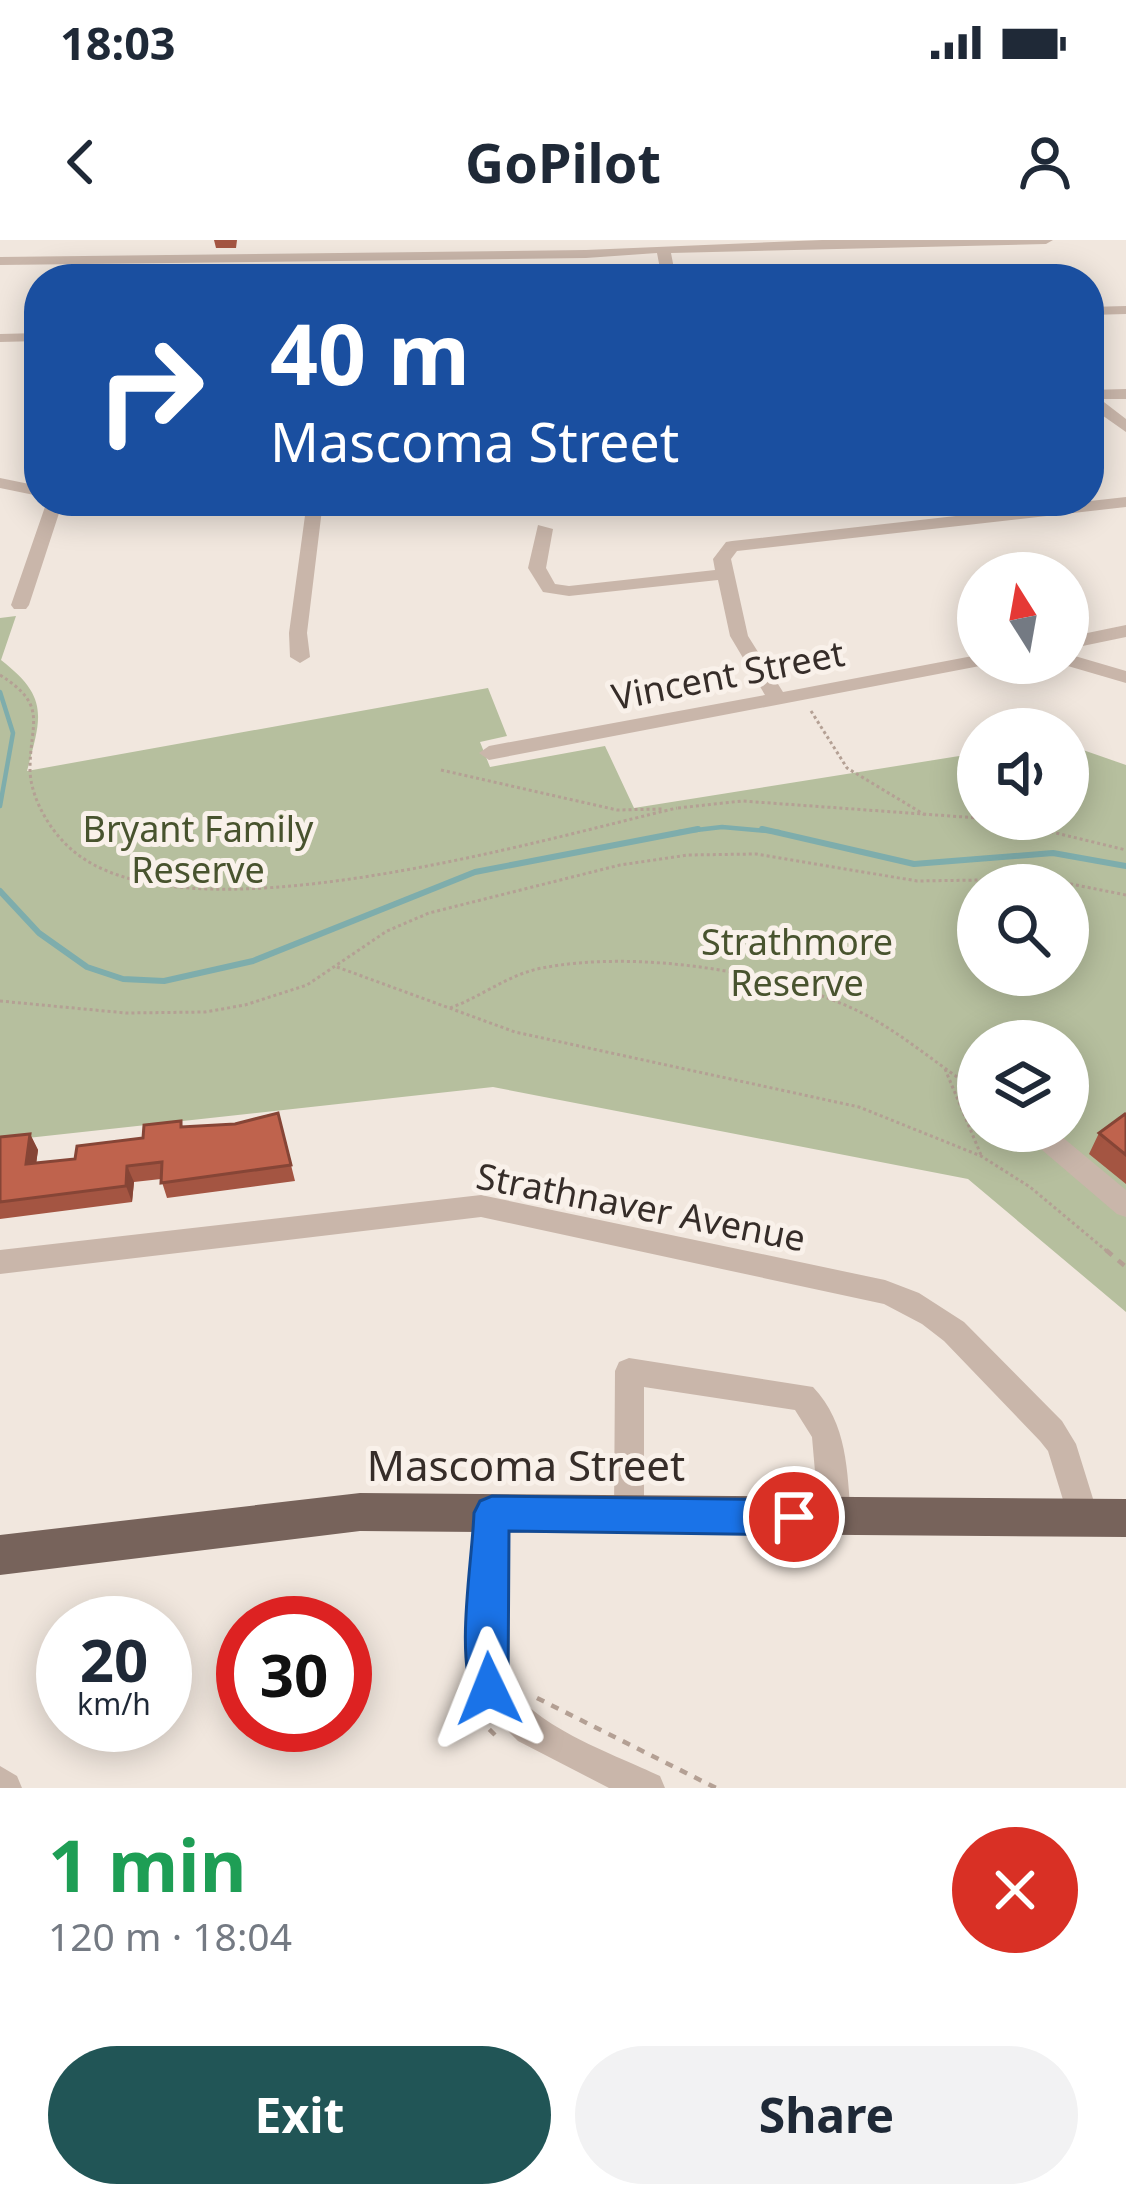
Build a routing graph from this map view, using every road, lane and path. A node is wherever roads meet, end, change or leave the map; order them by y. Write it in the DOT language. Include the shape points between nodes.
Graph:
graph roads {
  1 [pos="93,240"];
  2 [pos="412,240"];
  3 [pos="1046,240"];
  4 [pos="983,241"];
  5 [pos="702,243"];
  6 [pos="666,244"];
  7 [pos="410,257"];
  8 [pos="0,261"];
  9 [pos="84,263"];
  10 [pos="410,264"];
  11 [pos="50,516"];
  12 [pos="313,516"];
  13 [pos="995,516"];
  14 [pos="544,529"];
  15 [pos="724,564"];
  16 [pos="20,604"];
  17 [pos="1126,632"];
  18 [pos="1089,639"];
  19 [pos="299,657"];
  20 [pos="1089,663"];
  21 [pos="957,665"];
  22 [pos="1123,669"];
  23 [pos="0,675"];
  24 [pos="778,700"];
  25 [pos="806,705"];
  26 [pos="489,753"];
  27 [pos="441,770"];
  28 [pos="677,808"];
  29 [pos="926,815"];
  30 [pos="957,817"];
  31 [pos="1085,840"];
  32 [pos="1126,850"];
  33 [pos="1126,895"];
  34 [pos="336,967"];
  35 [pos="0,1001"];
  36 [pos="447,1010"];
  37 [pos="945,1068"];
  38 [pos="957,1076"];
  39 [pos="1062,1152"];
  40 [pos="981,1156"];
  41 [pos="1126,1206"];
  42 [pos="0,1262"];
  43 [pos="1126,1267"];
  44 [pos="492,1513"];
  45 [pos="629,1515"];
  46 [pos="835,1518"];
  47 [pos="1083,1518"];
  48 [pos="1126,1518"];
  49 [pos="0,1556"];
  50 [pos="530,1694"];
  51 [pos="648,1788"];
  52 [pos="716,1788"];
  1 -- 9 [label="street"];
  2 -- 7 [label="street"];
  3 -- 4 [label="street"];
  4 -- 5 [label="street"];
  5 -- 6 [label="street"];
  6 -- 7 [label="street"];
  7 -- 9 [label="street"];
  7 -- 10 [label="street"];
  8 -- 9 [label="street"];
  11 -- 16 [label="street"];
  12 -- 19 [label="street"];
  13 -- 15 [label="street" via="741,543"];
  14 -- 15 [label="street" via="537,568 549,588"];
  15 -- 24 [label="street" via="740,637"];
  17 -- 18 [label="street"];
  17 -- 22 [label="street" via="1117,639"];
  20 -- 22 [label="street"];
  21 -- 24 [label="street, Vincent Street"];
  23 -- 28 [label="path" via="24,689 38,724 32,784 49,828 78,857 142,883 258,889"];
  24 -- 26 [label="street, Vincent Street"];
  25 -- 29 [label="path" via="847,769"];
  27 -- 28 [label="path" via="617,810"];
  28 -- 29 [label="path" via="742,801"];
  29 -- 30 [label="path"];
  31 -- 32 [label="path"];
  33 -- 34 [label="path" via="1046,879 917,881 756,854 688,855 456,904 387,932"];
  34 -- 35 [label="path" via="290,992 205,1012"];
  34 -- 36 [label="path"];
  36 -- 37 [label="path" via="539,968 676,965 840,1004"];
  36 -- 40 [label="path" via="859,1107"];
  37 -- 38 [label="path"];
  37 -- 40 [label="path"];
  39 -- 41 [label="street"];
  40 -- 43 [label="path"];
  42 -- 47 [label="street, Strathnaver Avenue" via="481,1206 885,1292 938,1319 1051,1431"];
  44 -- 45 [label="main road, Mascoma Street"];
  44 -- 49 [label="main road, Mascoma Street" via="313,1514"];
  44 -- 51 [label="street" via="489,1689 506,1714"];
  45 -- 46 [label="main road, Mascoma Street"];
  45 -- 46 [label="street" via="628,1371 802,1396 826,1426"];
  46 -- 47 [label="main road, Mascoma Street"];
  47 -- 48 [label="main road, Mascoma Street"];
  50 -- 52 [label="path"];
}
